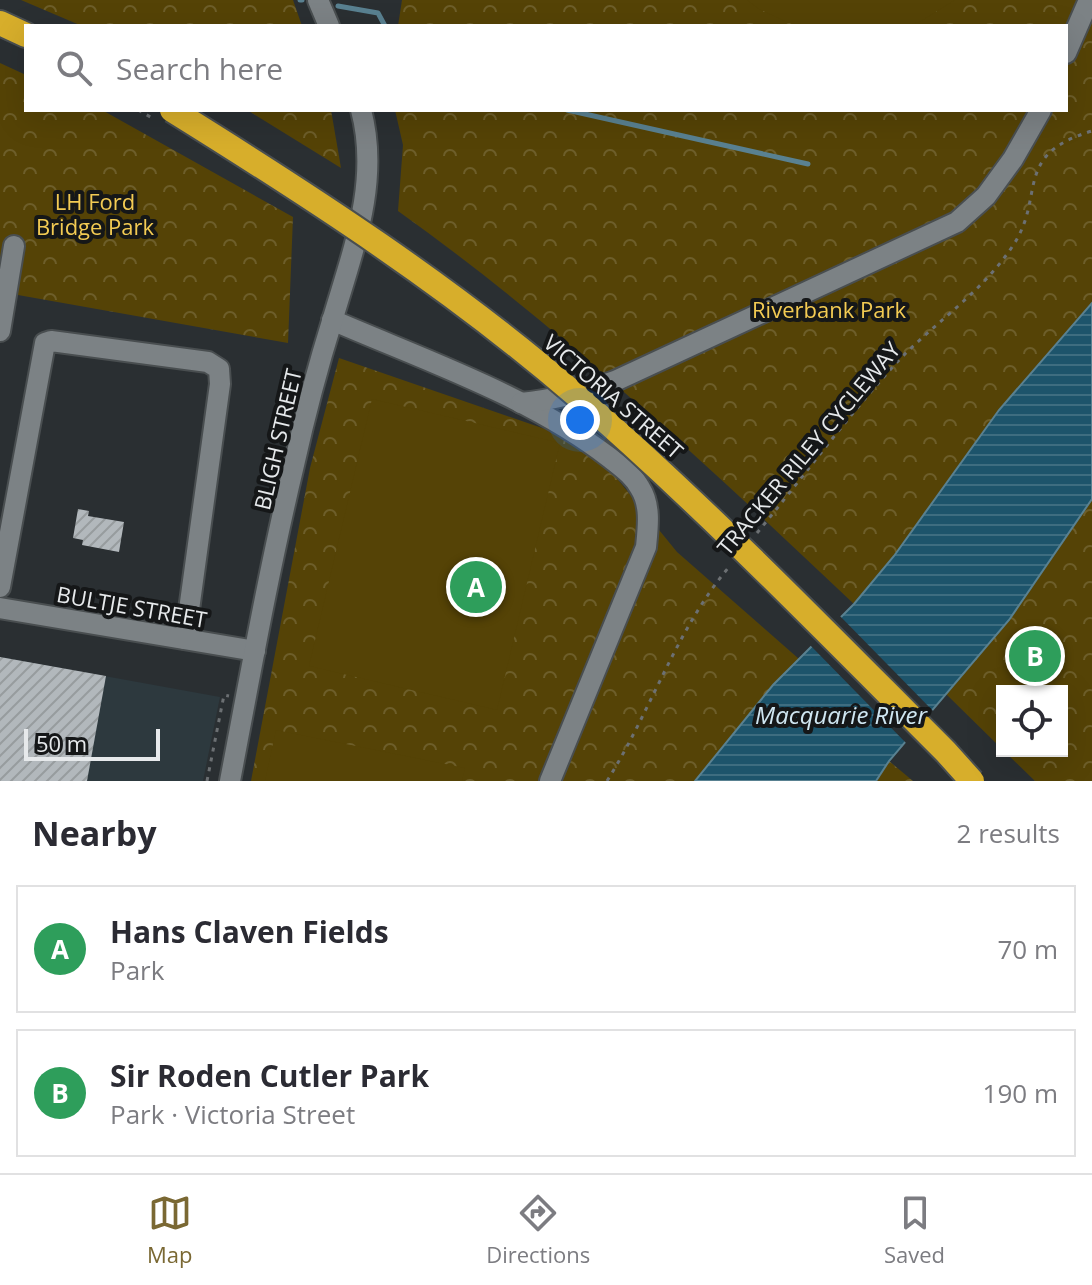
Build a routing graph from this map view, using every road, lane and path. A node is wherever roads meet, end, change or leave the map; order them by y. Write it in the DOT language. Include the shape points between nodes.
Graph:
graph roads {
  1 [pos="318,0"];
  2 [pos="1089,0"];
  3 [pos="0,23"];
  4 [pos="328,24"];
  5 [pos="24,34"];
  6 [pos="1068,48"];
  7 [pos="361,112"];
  8 [pos="1040,112"];
  9 [pos="164,115"];
  10 [pos="1092,131"];
  11 [pos="14,246"];
  12 [pos="332,320"];
  13 [pos="0,331"];
  14 [pos="521,403"];
  15 [pos="754,537"];
  16 [pos="734,561"];
  17 [pos="0,587"];
  18 [pos="0,608"];
  19 [pos="185,639"];
  20 [pos="255,651"];
  21 [pos="230,781"];
  22 [pos="550,781"];
  23 [pos="607,781"];
  24 [pos="972,781"];
  1 -- 4 [label="street"];
  2 -- 6 [label="street"];
  3 -- 5 [label="highway"];
  7 -- 12 [label="street, BLIGH STREET" via="368,179"];
  8 -- 14 [label="street" via="986,196 957,222 615,381"];
  9 -- 24 [label="highway, VICTORIA STREET, bridge" via="385,249 576,395 699,506"];
  10 -- 15 [label="path, TRACKER RILEY CYCLEWAY" via="1054,147 1031,185 1019,237 999,266 901,359"];
  11 -- 13 [label="street"];
  12 -- 14 [label="street"];
  12 -- 20 [label="street, BLIGH STREET" via="293,468"];
  14 -- 22 [label="street" via="590,443 631,475 642,490 649,518 646,547"];
  16 -- 23 [label="path, TRACKER RILEY CYCLEWAY" via="692,619"];
  17 -- 19 [label="street" via="45,343 208,362 219,369 220,384"];
  18 -- 19 [label="street, BULTJE STREET"];
  19 -- 20 [label="street, BULTJE STREET"];
  20 -- 21 [label="street, BLIGH STREET"];
}
